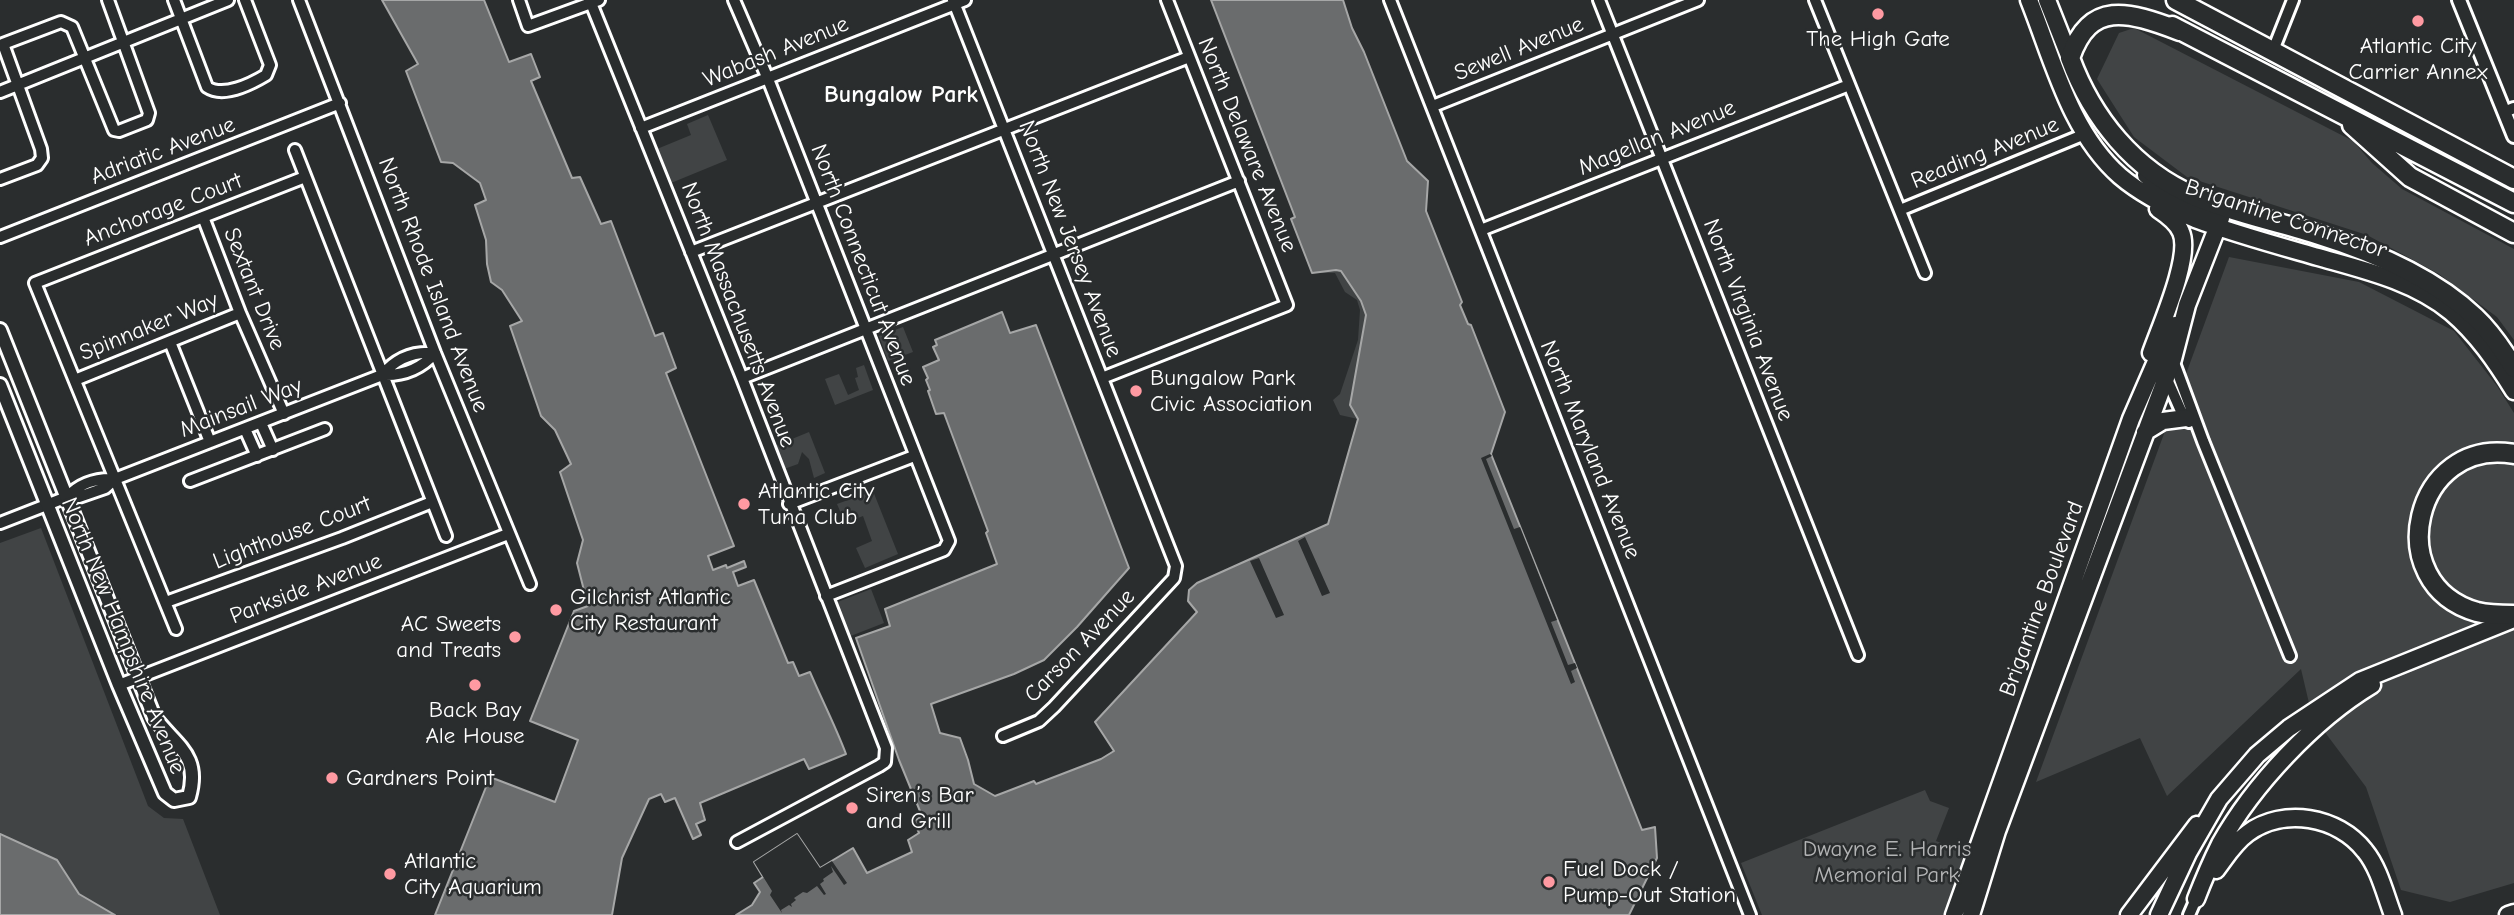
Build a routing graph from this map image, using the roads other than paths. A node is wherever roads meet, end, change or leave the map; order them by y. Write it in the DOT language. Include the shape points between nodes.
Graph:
graph roads {
  1 [pos="107,0"];
  2 [pos="174,0"];
  3 [pos="228,0"];
  4 [pos="246,0"];
  5 [pos="299,0"];
  6 [pos="519,0"];
  7 [pos="734,0"];
  8 [pos="1167,0"];
  9 [pos="1390,0"];
  10 [pos="1599,0"];
  11 [pos="1698,0"];
  12 [pos="1815,0"];
  13 [pos="2029,0"];
  14 [pos="2047,0"];
  15 [pos="2126,0"];
  16 [pos="2176,0"];
  17 [pos="2293,0"];
  18 [pos="2459,0"];
  19 [pos="595,1"];
  20 [pos="958,1"];
  21 [pos="181,19"];
  22 [pos="2180,30"];
  23 [pos="1613,34"];
  24 [pos="2,40"];
  25 [pos="124,41"];
  26 [pos="2272,52"];
  27 [pos="1189,57"];
  28 [pos="84,58"];
  29 [pos="2070,58"];
  30 [pos="768,79"];
  31 [pos="17,85"];
  32 [pos="1849,85"];
  33 [pos="0,92"];
  34 [pos="340,103"];
  35 [pos="1433,106"];
  36 [pos="2509,110"];
  37 [pos="2338,111"];
  38 [pos="641,128"];
  39 [pos="1004,130"];
  40 [pos="2085,134"];
  41 [pos="2514,136"];
  42 [pos="2115,138"];
  43 [pos="295,150"];
  44 [pos="1662,159"];
  45 [pos="305,177"];
  46 [pos="2122,178"];
  47 [pos="0,179"];
  48 [pos="2514,179"];
  49 [pos="1239,181"];
  50 [pos="2514,203"];
  51 [pos="817,204"];
  52 [pos="1900,210"];
  53 [pos="202,217"];
  54 [pos="2219,223"];
  55 [pos="1481,230"];
  56 [pos="2514,233"];
  57 [pos="0,237"];
  58 [pos="691,252"];
  59 [pos="1053,255"];
  60 [pos="1925,273"];
  61 [pos="2409,273"];
  62 [pos="2187,305"];
  63 [pos="240,313"];
  64 [pos="865,329"];
  65 [pos="0,330"];
  66 [pos="170,342"];
  67 [pos="435,353"];
  68 [pos="2173,359"];
  69 [pos="2514,368"];
  70 [pos="382,375"];
  71 [pos="2166,376"];
  72 [pos="742,378"];
  73 [pos="1102,378"];
  74 [pos="75,380"];
  75 [pos="0,385"];
  76 [pos="2514,391"];
  77 [pos="284,414"];
  78 [pos="2186,418"];
  79 [pos="2131,419"];
  80 [pos="261,423"];
  81 [pos="245,429"];
  82 [pos="325,429"];
  83 [pos="2145,432"];
  84 [pos="2203,441"];
  85 [pos="210,442"];
  86 [pos="273,450"];
  87 [pos="2514,454"];
  88 [pos="257,456"];
  89 [pos="914,456"];
  90 [pos="115,479"];
  91 [pos="190,481"];
  92 [pos="67,497"];
  93 [pos="432,502"];
  94 [pos="789,504"];
  95 [pos="47,505"];
  96 [pos="0,523"];
  97 [pos="508,534"];
  98 [pos="446,536"];
  99 [pos="1176,572"];
  100 [pos="530,584"];
  101 [pos="825,596"];
  102 [pos="166,602"];
  103 [pos="2514,617"];
  104 [pos="176,629"];
  105 [pos="1858,655"];
  106 [pos="2290,656"];
  107 [pos="2419,657"];
  108 [pos="138,677"];
  109 [pos="119,685"];
  110 [pos="1003,736"];
  111 [pos="2219,799"];
  112 [pos="737,842"];
  113 [pos="2196,899"];
  114 [pos="2514,913"];
  115 [pos="1750,915"];
  116 [pos="1954,915"];
  117 [pos="1971,915"];
  118 [pos="2129,915"];
  119 [pos="2159,915"];
  120 [pos="2189,915"];
  121 [pos="2393,915"];
  122 [pos="2508,915"];
  1 -- 25 [label="street"];
  2 -- 21 [label="street"];
  3 -- 21 [label="street"];
  4 -- 21 [label="street" via="270,65 258,80 223,92 207,87"];
  5 -- 34 [label="street, North Rhode Island Avenue"];
  6 -- 19 [label="street" via="528,26"];
  7 -- 30 [label="street, North Connecticut Avenue"];
  8 -- 27 [label="street, North Delaware Avenue"];
  9 -- 35 [label="street, North Maryland Avenue"];
  10 -- 23 [label="street, North Virginia Avenue"];
  11 -- 23 [label="street, Sewell Avenue"];
  12 -- 32 [label="street"];
  13 -- 40 [label="main road, Brigantine Connector"];
  14 -- 29 [label="main road, Brigantine Connector"];
  15 -- 22 [label="highway"];
  16 -- 26 [label="highway"];
  17 -- 26 [label="street"];
  18 -- 36 [label="street"];
  19 -- 38 [label="street, North Massachusetts Avenue"];
  20 -- 30 [label="street, Wabash Avenue"];
  20 -- 39 [label="street, North New Jersey Avenue"];
  21 -- 25 [label="street"];
  22 -- 29 [label="highway" via="2135,14 2107,10 2081,27"];
  22 -- 37 [label="highway"];
  23 -- 35 [label="street, Sewell Avenue"];
  23 -- 44 [label="street, North Virginia Avenue"];
  24 -- 28 [label="street" via="61,22 72,27"];
  24 -- 31 [label="street"];
  25 -- 28 [label="street"];
  25 -- 28 [label="street" via="149,113 144,122 114,130"];
  26 -- 48 [label="highway"];
  27 -- 39 [label="street"];
  27 -- 49 [label="street, North Delaware Avenue"];
  28 -- 31 [label="street"];
  29 -- 42 [label="highway, Brigantine Connector" via="2084,92"];
  30 -- 38 [label="street, Wabash Avenue"];
  30 -- 51 [label="street, North Connecticut Avenue"];
  31 -- 33 [label="street"];
  31 -- 47 [label="street" via="42,158 37,165"];
  32 -- 44 [label="street, Magellan Avenue"];
  32 -- 52 [label="street"];
  34 -- 57 [label="street, Adriatic Avenue"];
  34 -- 67 [label="street, North Rhode Island Avenue"];
  35 -- 55 [label="street, North Maryland Avenue"];
  36 -- 41 [label="street"];
  37 -- 50 [label="highway"];
  37 -- 56 [label="highway" via="2410,177"];
  38 -- 58 [label="street, North Massachusetts Avenue"];
  39 -- 51 [label="street"];
  39 -- 59 [label="street, North New Jersey Avenue"];
  40 -- 46 [label="main road, Brigantine Connector"];
  40 -- 52 [label="street, Reading Avenue"];
  42 -- 54 [label="main road, Brigantine Connector" via="2137,167 2169,194"];
  42 -- 61 [label="highway" via="2153,172 2193,196 2329,238"];
  43 -- 45 [label="street"];
  44 -- 55 [label="street, Magellan Avenue"];
  44 -- 105 [label="street, North Virginia Avenue"];
  45 -- 53 [label="street, Anchorage Court"];
  45 -- 70 [label="street"];
  46 -- 54 [label="main road, Brigantine Connector" via="2168,207"];
  46 -- 79 [label="main road" via="2169,217 2184,244"];
  49 -- 59 [label="street"];
  49 -- 73 [label="street, North Delaware Avenue" via="1287,305"];
  51 -- 58 [label="street"];
  51 -- 64 [label="street, North Connecticut Avenue"];
  52 -- 60 [label="street"];
  53 -- 63 [label="street, Sextant Drive"];
  53 -- 74 [label="street, Anchorage Court" via="35,283"];
  54 -- 61 [label="highway"];
  54 -- 62 [label="main road, Brigantine Boulevard"];
  54 -- 76 [label="main road, Brigantine Connector" via="2385,277 2426,295 2468,328"];
  55 -- 115 [label="street, North Maryland Avenue"];
  58 -- 72 [label="street, North Massachusetts Avenue"];
  59 -- 64 [label="street"];
  59 -- 73 [label="street, North New Jersey Avenue"];
  61 -- 69 [label="highway" via="2477,319"];
  62 -- 68 [label="main road, Brigantine Boulevard"];
  62 -- 79 [label="main road, Brigantine Boulevard"];
  63 -- 66 [label="street, Spinnaker Way"];
  63 -- 77 [label="street, Sextant Drive"];
  64 -- 72 [label="street"];
  64 -- 89 [label="street, North Connecticut Avenue"];
  65 -- 92 [label="street, North New Hampshire Avenue"];
  66 -- 74 [label="street, Spinnaker Way"];
  66 -- 85 [label="street"];
  67 -- 70 [label="street, Mainsail Way" via="424,366 396,376"];
  67 -- 97 [label="street, North Rhode Island Avenue"];
  68 -- 71 [label="main road, Brigantine Boulevard"];
  68 -- 84 [label="street"];
  70 -- 77 [label="street, Mainsail Way"];
  70 -- 93 [label="street"];
  71 -- 78 [label="street"];
  71 -- 83 [label="main road, Brigantine Boulevard"];
  72 -- 94 [label="street, North Massachusetts Avenue"];
  73 -- 99 [label="street, North New Jersey Avenue"];
  74 -- 90 [label="street"];
  75 -- 95 [label="street, North New Hampshire Avenue"];
  77 -- 80 [label="street, Mainsail Way"];
  78 -- 83 [label="main road" via="2163,421"];
  78 -- 84 [label="street"];
  79 -- 116 [label="main road, Brigantine Boulevard"];
  80 -- 81 [label="street, Mainsail Way"];
  80 -- 86 [label="street"];
  81 -- 85 [label="street, Mainsail Way"];
  81 -- 88 [label="street"];
  82 -- 86 [label="street"];
  83 -- 117 [label="main road, Brigantine Boulevard" via="1997,831"];
  84 -- 106 [label="street"];
  85 -- 90 [label="street, Mainsail Way"];
  86 -- 88 [label="street"];
  87 -- 103 [label="highway" via="2487,453 2450,469 2425,500 2418,538 2425,568 2443,593 2476,612"];
  88 -- 91 [label="street"];
  89 -- 94 [label="street"];
  89 -- 101 [label="street, North Connecticut Avenue" via="948,546"];
  90 -- 92 [label="street, Mainsail Way" via="105,488"];
  90 -- 102 [label="street"];
  92 -- 95 [label="street, Mainsail Way"];
  92 -- 108 [label="street, North New Hampshire Avenue"];
  93 -- 98 [label="street"];
  93 -- 102 [label="street, Lighthouse Court"];
  94 -- 101 [label="street, North Massachusetts Avenue"];
  95 -- 96 [label="street, Mainsail Way"];
  95 -- 109 [label="street, North New Hampshire Avenue"];
  97 -- 100 [label="street, North Rhode Island Avenue"];
  97 -- 108 [label="street, Parkside Avenue"];
  99 -- 110 [label="street, Carson Avenue" via="1054,707 1039,721"];
  101 -- 112 [label="street, North Massachusetts Avenue" via="886,748 885,762"];
  102 -- 104 [label="street"];
  103 -- 107 [label="main road"];
  107 -- 111 [label="main road" via="2360,681 2289,728 2257,755"];
  107 -- 113 [label="main road" via="2337,710 2283,762 2227,833"];
  108 -- 109 [label="street, Parkside Avenue"];
  108 -- 109 [label="street, North New Hampshire Avenue" via="155,717 185,753 195,778 189,797 174,800 165,793"];
  111 -- 118 [label="main road"];
  111 -- 119 [label="main road"];
  113 -- 120 [label="street"];
  113 -- 121 [label="main road" via="2245,835 2277,820 2309,819 2340,830 2365,851"];
  114 -- 122 [label="main road"];
}
